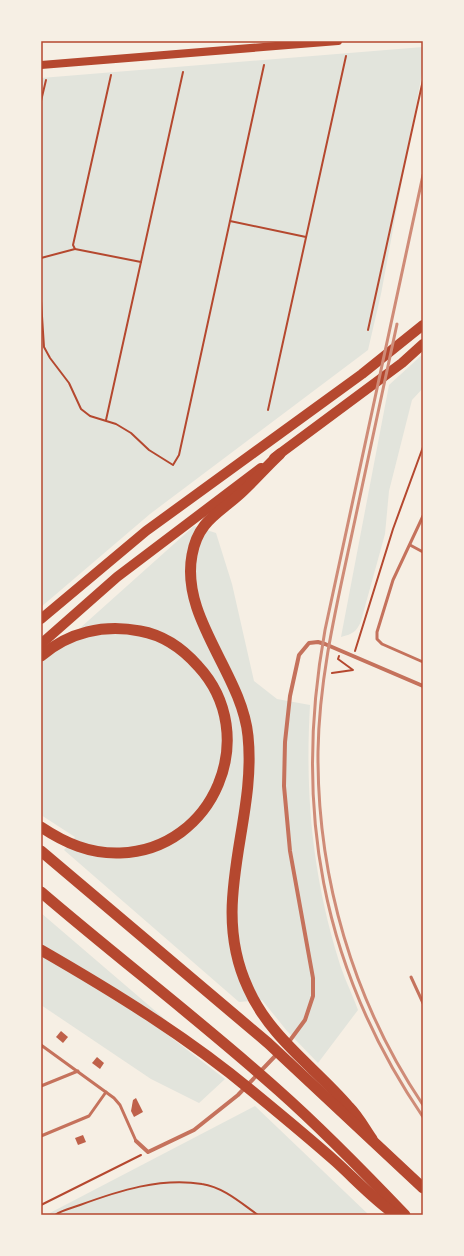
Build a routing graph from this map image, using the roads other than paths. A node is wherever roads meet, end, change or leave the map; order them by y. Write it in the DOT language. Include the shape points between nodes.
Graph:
graph roads {
  1 [pos="338,41"];
  2 [pos="41,65"];
  3 [pos="423,325"];
  4 [pos="423,344"];
  5 [pos="280,454"];
  6 [pos="423,516"];
  7 [pos="410,545"];
  8 [pos="423,552"];
  9 [pos="41,619"];
  10 [pos="41,644"];
  11 [pos="41,656"];
  12 [pos="423,662"];
  13 [pos="423,686"];
  14 [pos="41,827"];
  15 [pos="41,851"];
  16 [pos="41,893"];
  17 [pos="41,950"];
  18 [pos="411,977"];
  19 [pos="423,1003"];
  20 [pos="41,1045"];
  21 [pos="287,1053"];
  22 [pos="78,1071"];
  23 [pos="41,1086"];
  24 [pos="106,1092"];
  25 [pos="41,1136"];
  26 [pos="136,1141"];
  27 [pos="423,1188"];
  28 [pos="396,1215"];
  29 [pos="405,1215"];
  1 -- 2 [label="main road"];
  3 -- 9 [label="highway" via="362,374 146,531"];
  4 -- 5 [label="highway" via="402,363"];
  5 -- 10 [label="highway" via="117,577"];
  5 -- 21 [label="highway" via="241,493 207,521 195,541 190,573 197,606 236,689 248,735 249,780 232,897 234,945 248,988 265,1019 282,1039"];
  6 -- 7 [label="lane"];
  7 -- 8 [label="lane"];
  7 -- 12 [label="lane" via="394,580 377,639 382,644"];
  11 -- 14 [label="highway" via="68,638 99,630 133,629 167,640 191,658 210,681 226,719 228,747 224,773 211,800 191,824 176,836 158,845 120,853 94,851 69,844"];
  13 -- 26 [label="street" via="318,642 308,643 301,650 290,696 284,786 287,831 313,978 313,996 309,1013 294,1036 238,1095 194,1130 148,1152"];
  15 -- 21 [label="highway" via="274,1048"];
  16 -- 29 [label="highway" via="254,1070 349,1156"];
  17 -- 28 [label="highway" via="130,1003 198,1050 252,1091"];
  18 -- 19 [label="lane"];
  20 -- 22 [label="lane"];
  21 -- 27 [label="highway" via="350,1107 372,1139"];
  22 -- 23 [label="lane"];
  22 -- 24 [label="lane"];
  24 -- 25 [label="lane" via="89,1116"];
  24 -- 26 [label="lane" via="120,1105"];
}
